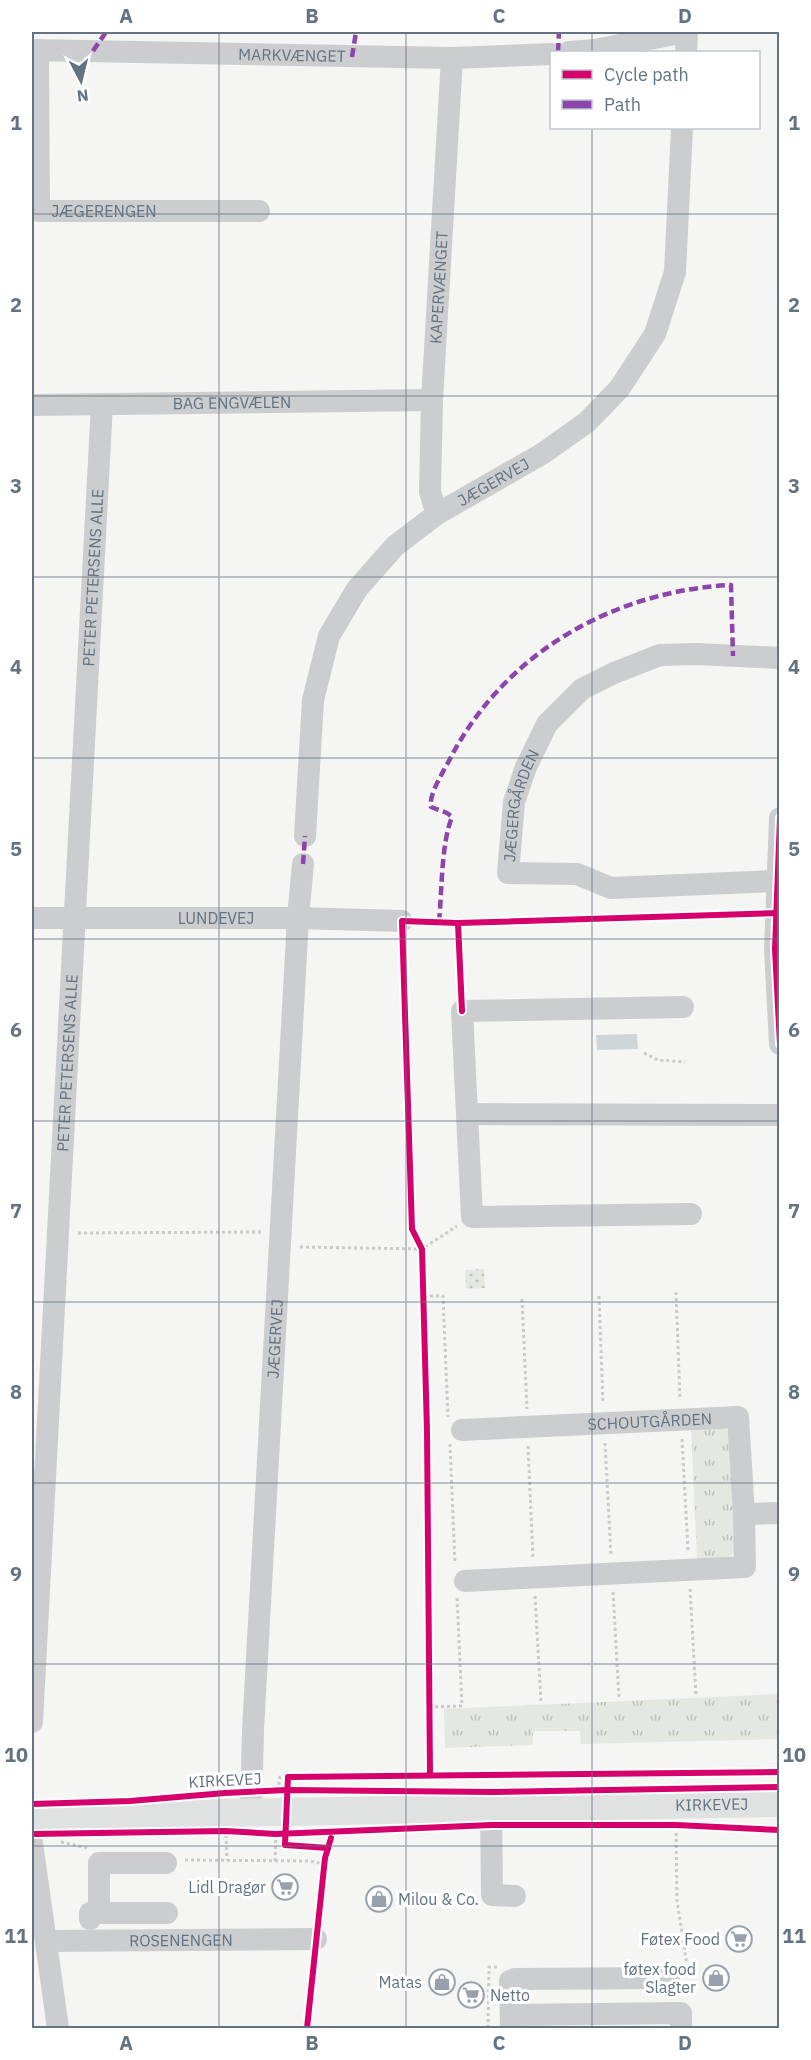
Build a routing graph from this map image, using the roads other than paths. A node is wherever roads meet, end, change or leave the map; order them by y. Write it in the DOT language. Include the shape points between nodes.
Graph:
graph roads {
  1 [pos="686,32"];
  2 [pos="35,50"];
  3 [pos="582,51"];
  4 [pos="686,51"];
  5 [pos="550,54"];
  6 [pos="452,58"];
  7 [pos="682,129"];
  8 [pos="259,211"];
  9 [pos="432,400"];
  10 [pos="102,404"];
  11 [pos="32,405"];
  12 [pos="437,514"];
  13 [pos="780,658"];
  14 [pos="780,818"];
  15 [pos="305,836"];
  16 [pos="303,864"];
  17 [pos="776,881"];
  18 [pos="32,918"];
  19 [pos="74,918"];
  20 [pos="298,918"];
  21 [pos="402,921"];
  22 [pos="683,1007"];
  23 [pos="780,1044"];
  24 [pos="467,1114"];
  25 [pos="780,1115"];
  26 [pos="691,1214"];
  27 [pos="456,1430"];
  28 [pos="780,1513"];
  29 [pos="744,1514"];
  30 [pos="461,1581"];
  31 [pos="32,1722"];
  32 [pos="780,1803"];
  33 [pos="491,1808"];
  34 [pos="251,1817"];
  35 [pos="32,1819"];
  36 [pos="32,1843"];
  37 [pos="166,1863"];
  38 [pos="515,1896"];
  39 [pos="99,1913"];
  40 [pos="166,1913"];
  41 [pos="316,1939"];
  42 [pos="47,1941"];
  43 [pos="90,1941"];
  44 [pos="678,1976"];
  45 [pos="511,2022"];
  46 [pos="58,2028"];
  47 [pos="681,2028"];
  1 -- 3 [label="street"];
  1 -- 4 [label="street"];
  2 -- 6 [label="street, MARKVÆNGET"];
  2 -- 8 [label="street, JÆGERENGEN" via="39,211"];
  5 -- 6 [label="street, MARKVÆNGET"];
  6 -- 9 [label="street, KAPERVÆNGET"];
  7 -- 12 [label="street, JÆGERVEJ" via="675,272 655,334 619,389 587,422 542,454"];
  9 -- 10 [label="street, BAG ENGVÆLEN"];
  9 -- 12 [label="street, KAPERVÆNGET" via="430,492"];
  10 -- 11 [label="street, BAG ENGVÆLEN"];
  10 -- 19 [label="street, PETER PETERSENS ALLE"];
  12 -- 15 [label="street, JÆGERVEJ" via="395,546 357,589 329,636 313,700"];
  13 -- 17 [label="street, JÆGERGÅRDEN" via="660,656 582,689 547,724 526,767 514,802 508,873 577,874 610,888"];
  14 -- 17 [label="street"];
  16 -- 20 [label="street, JÆGERVEJ"];
  17 -- 23 [label="street"];
  18 -- 19 [label="street, LUNDEVEJ"];
  19 -- 20 [label="street, LUNDEVEJ"];
  19 -- 31 [label="street, PETER PETERSENS ALLE"];
  20 -- 21 [label="street, LUNDEVEJ"];
  20 -- 34 [label="street, JÆGERVEJ"];
  22 -- 24 [label="street" via="462,1011"];
  24 -- 25 [label="street"];
  24 -- 26 [label="street" via="472,1217"];
  27 -- 29 [label="street, SCHOUTGÅRDEN" via="738,1417"];
  28 -- 29 [label="street"];
  29 -- 30 [label="street, SCHOUTGÅRDEN" via="745,1567"];
  32 -- 33 [label="main road, KIRKEVEJ"];
  33 -- 34 [label="main road, KIRKEVEJ" via="286,1812"];
  33 -- 38 [label="street" via="492,1895"];
  34 -- 35 [label="main road, KIRKEVEJ"];
  36 -- 42 [label="street"];
  37 -- 39 [label="street" via="99,1863"];
  39 -- 40 [label="street"];
  39 -- 43 [label="street" via="90,1913"];
  41 -- 43 [label="street, ROSENENGEN"];
  42 -- 43 [label="street, ROSENENGEN"];
  42 -- 46 [label="street"];
  44 -- 45 [label="street" via="515,1979 510,1981"];
  45 -- 47 [label="street" via="681,2013"];
}
